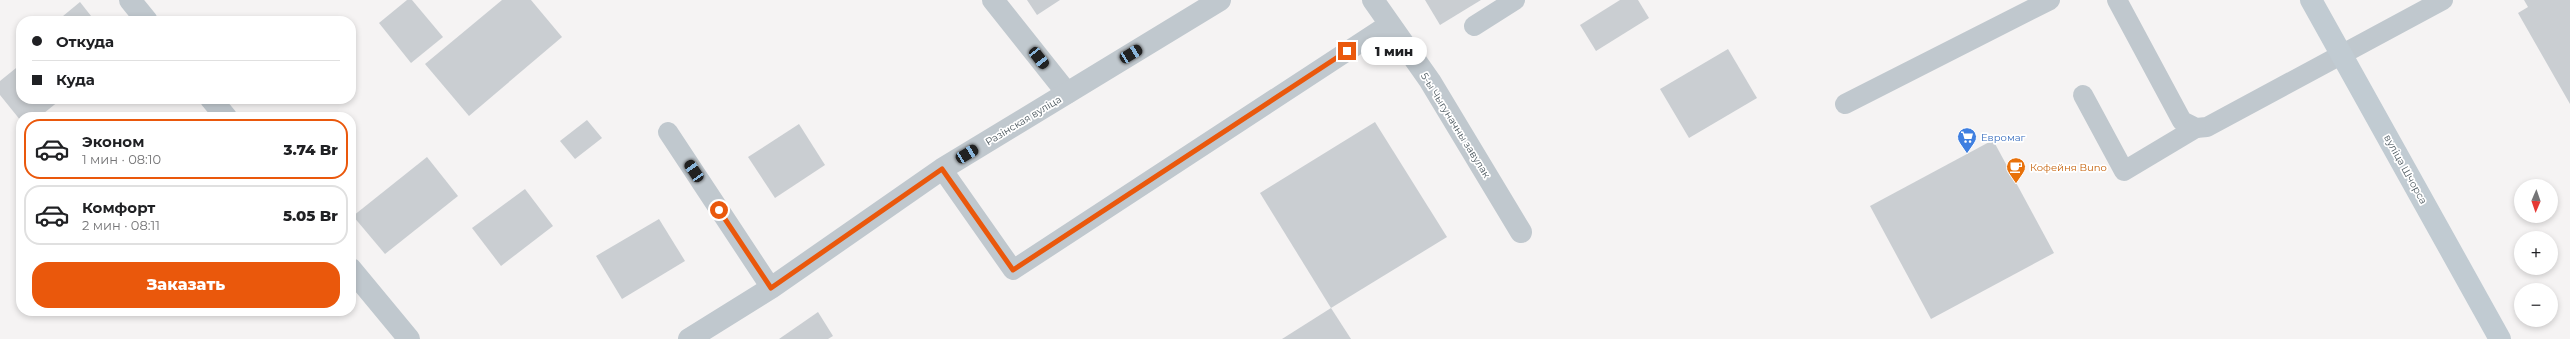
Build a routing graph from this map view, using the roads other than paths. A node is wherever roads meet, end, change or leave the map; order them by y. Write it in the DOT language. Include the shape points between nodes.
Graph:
graph roads {
  1 [pos="130,0"];
  2 [pos="993,0"];
  3 [pos="1220,0"];
  4 [pos="1373,0"];
  5 [pos="1515,0"];
  6 [pos="2050,0"];
  7 [pos="2118,0"];
  8 [pos="2311,0"];
  9 [pos="2443,0"];
  10 [pos="143,16"];
  11 [pos="1389,24"];
  12 [pos="1474,26"];
  13 [pos="2342,56"];
  14 [pos="1067,93"];
  15 [pos="2083,95"];
  16 [pos="215,104"];
  17 [pos="1845,104"];
  18 [pos="222,112"];
  19 [pos="2196,128"];
  20 [pos="668,132"];
  21 [pos="942,169"];
  22 [pos="1521,232"];
  23 [pos="356,275"];
  24 [pos="771,288"];
  25 [pos="409,339"];
  26 [pos="689,339"];
  27 [pos="2500,339"];
  1 -- 10 [label="street"];
  2 -- 14 [label="street"];
  3 -- 14 [label="street, Разінская вуліца"];
  4 -- 11 [label="street, 5-ы Чыгуначны завулак"];
  5 -- 12 [label="lane"];
  6 -- 17 [label="lane"];
  7 -- 19 [label="lane" via="2182,120"];
  8 -- 13 [label="main road, вуліца Шчорса"];
  9 -- 13 [label="lane"];
  11 -- 21 [label="lane" via="1013,270"];
  11 -- 22 [label="street, 5-ы Чыгуначны завулак" via="1430,80"];
  13 -- 19 [label="lane" via="2207,127"];
  13 -- 27 [label="main road, вуліца Шчорса"];
  14 -- 21 [label="street, Разінская вуліца"];
  15 -- 19 [label="lane" via="2124,171"];
  16 -- 18 [label="street"];
  20 -- 24 [label="lane"];
  21 -- 24 [label="street, Разінская вуліца"];
  23 -- 25 [label="street"];
  24 -- 26 [label="street, Разінская вуліца"];
}
